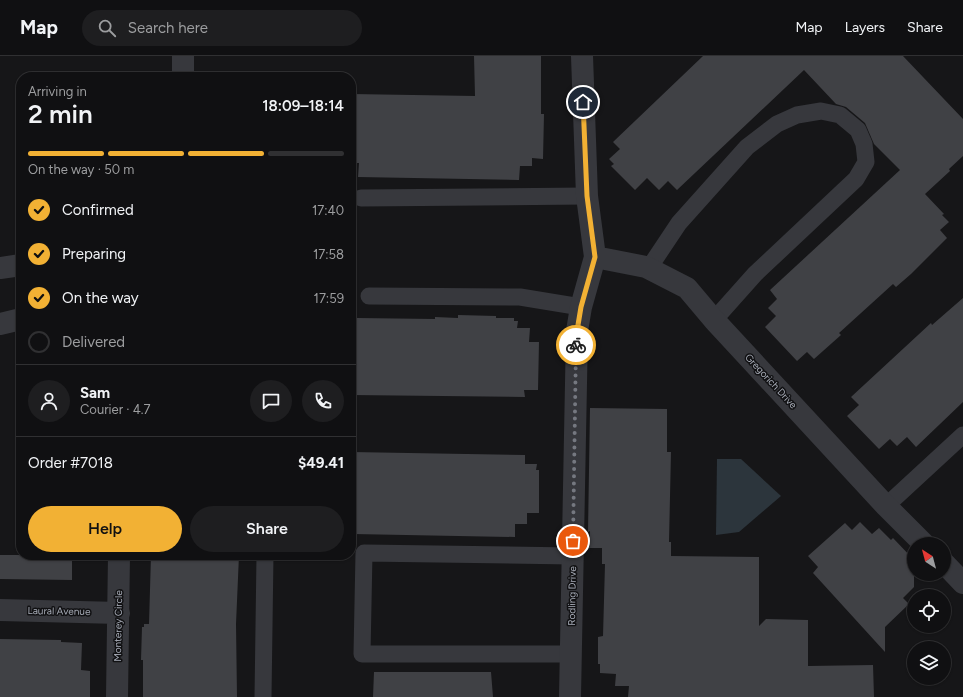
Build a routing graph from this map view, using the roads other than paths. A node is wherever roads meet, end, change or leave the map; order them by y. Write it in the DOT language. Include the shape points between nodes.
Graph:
graph roads {
  1 [pos="183,56"];
  2 [pos="582,56"];
  3 [pos="183,72"];
  4 [pos="587,196"];
  5 [pos="361,198"];
  6 [pos="595,257"];
  7 [pos="16,266"];
  8 [pos="0,268"];
  9 [pos="649,268"];
  10 [pos="369,296"];
  11 [pos="581,307"];
  12 [pos="16,320"];
  13 [pos="714,320"];
  14 [pos="0,324"];
  15 [pos="963,435"];
  16 [pos="886,506"];
  17 [pos="917,537"];
  18 [pos="573,556"];
  19 [pos="119,560"];
  20 [pos="265,560"];
  21 [pos="951,569"];
  22 [pos="962,579"];
  23 [pos="0,610"];
  24 [pos="119,612"];
  25 [pos="571,654"];
  26 [pos="117,697"];
  27 [pos="263,697"];
  28 [pos="570,697"];
  1 -- 3 [label="street"];
  2 -- 4 [label="street"];
  4 -- 5 [label="lane"];
  4 -- 6 [label="street"];
  6 -- 9 [label="street, Gregorich Drive"];
  6 -- 11 [label="street, Rodling Drive"];
  7 -- 8 [label="street"];
  9 -- 13 [label="street, Gregorich Drive" via="687,288"];
  9 -- 13 [label="lane" via="679,223 747,147 777,124 797,115 821,111 840,115 858,130 864,144 866,162 856,179 755,274"];
  10 -- 11 [label="lane" via="520,297"];
  11 -- 18 [label="street, Rodling Drive" via="577,331"];
  12 -- 14 [label="street"];
  13 -- 16 [label="street, Gregorich Drive"];
  15 -- 16 [label="lane"];
  16 -- 17 [label="street, Gregorich Drive"];
  18 -- 25 [label="street, Rodling Drive"];
  18 -- 25 [label="lane" via="364,553 362,654"];
  19 -- 24 [label="street, Monterey Circle"];
  20 -- 27 [label="lane"];
  21 -- 22 [label="street"];
  23 -- 24 [label="street, Laural Avenue"];
  24 -- 26 [label="street, Monterey Circle"];
  25 -- 28 [label="street, Rodling Drive"];
}
